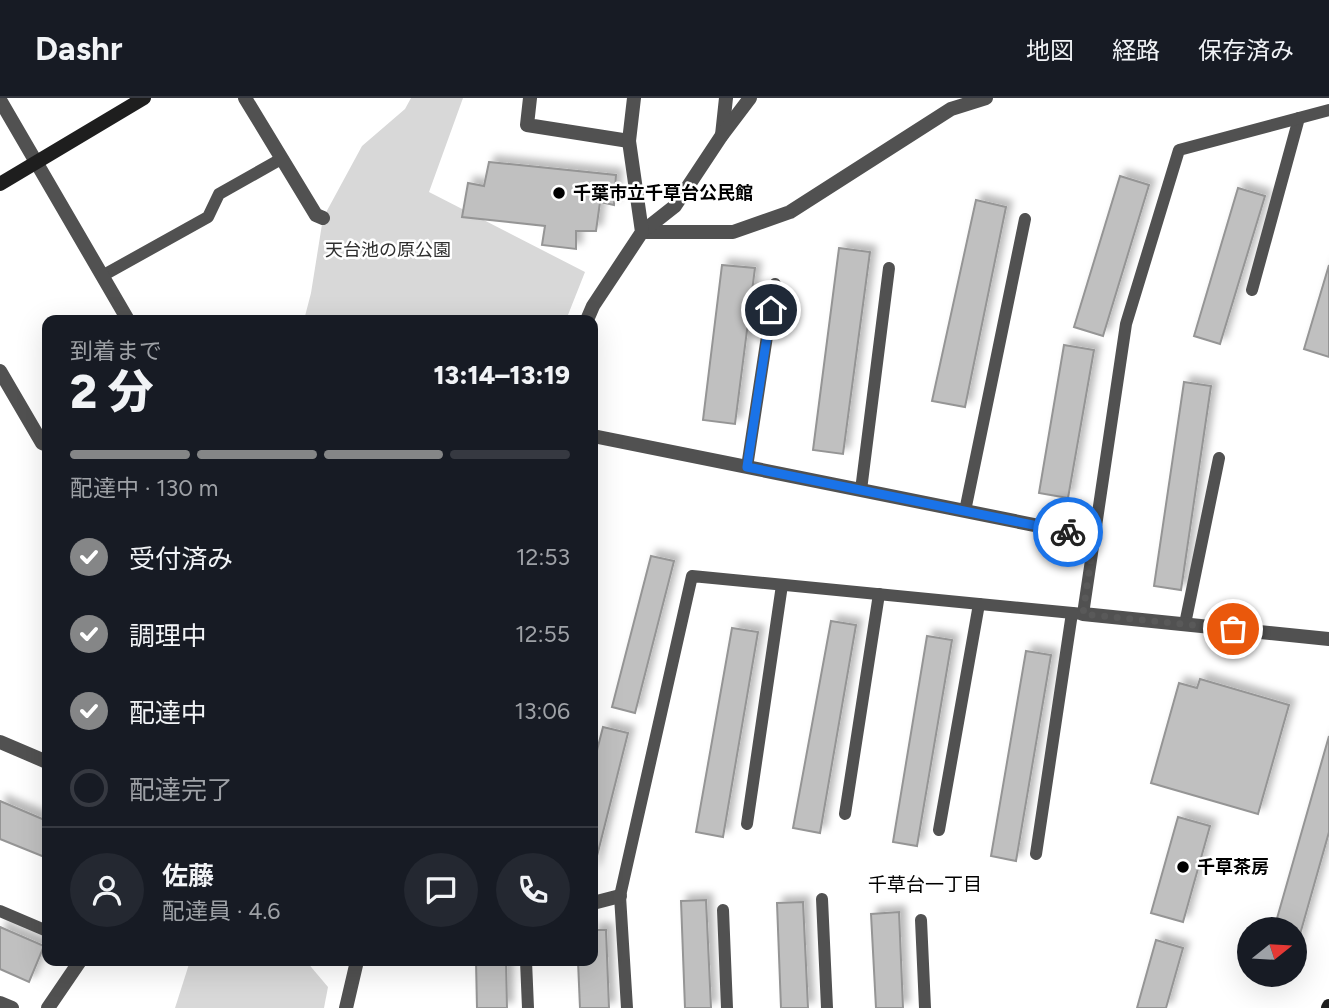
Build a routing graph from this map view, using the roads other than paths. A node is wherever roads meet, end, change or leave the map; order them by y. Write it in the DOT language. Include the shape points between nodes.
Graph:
graph roads {
  1 [pos="144,98"];
  2 [pos="245,98"];
  3 [pos="530,98"];
  4 [pos="634,98"];
  5 [pos="726,98"];
  6 [pos="750,98"];
  7 [pos="986,98"];
  8 [pos="0,100"];
  9 [pos="953,104"];
  10 [pos="1329,110"];
  11 [pos="1299,118"];
  12 [pos="722,135"];
  13 [pos="629,141"];
  14 [pos="281,159"];
  15 [pos="37,162"];
  16 [pos="0,184"];
  17 [pos="323,218"];
  18 [pos="1025,219"];
  19 [pos="642,232"];
  20 [pos="889,268"];
  21 [pos="102,276"];
  22 [pos="775,284"];
  23 [pos="1252,290"];
  24 [pos="125,315"];
  25 [pos="589,315"];
  26 [pos="0,371"];
  27 [pos="598,437"];
  28 [pos="42,441"];
  29 [pos="1219,458"];
  30 [pos="747,467"];
  31 [pos="861,490"];
  32 [pos="965,511"];
  33 [pos="1094,537"];
  34 [pos="782,585"];
  35 [pos="879,594"];
  36 [pos="979,604"];
  37 [pos="1078,613"];
  38 [pos="1185,624"];
  39 [pos="1329,639"];
  40 [pos="0,742"];
  41 [pos="42,760"];
  42 [pos="845,814"];
  43 [pos="747,824"];
  44 [pos="939,830"];
  45 [pos="1036,854"];
  46 [pos="620,896"];
  47 [pos="822,899"];
  48 [pos="598,902"];
  49 [pos="723,910"];
  50 [pos="0,911"];
  51 [pos="921,920"];
  52 [pos="42,929"];
  53 [pos="77,966"];
  54 [pos="356,966"];
  55 [pos="526,966"];
  56 [pos="0,1003"];
  57 [pos="12,1008"];
  58 [pos="48,1008"];
  59 [pos="346,1008"];
  60 [pos="528,1008"];
  61 [pos="626,1008"];
  62 [pos="727,1008"];
  63 [pos="827,1008"];
  64 [pos="925,1008"];
  1 -- 15 [label="street"];
  2 -- 14 [label="street"];
  3 -- 13 [label="street" via="527,125"];
  4 -- 13 [label="street"];
  5 -- 12 [label="street"];
  6 -- 12 [label="street"];
  7 -- 9 [label="street"];
  8 -- 15 [label="street"];
  9 -- 19 [label="street" via="790,212 733,232"];
  10 -- 11 [label="lane"];
  11 -- 23 [label="lane"];
  11 -- 33 [label="lane" via="1179,150 1126,324"];
  12 -- 19 [label="street" via="676,206"];
  13 -- 19 [label="street"];
  14 -- 17 [label="street" via="316,215"];
  14 -- 21 [label="lane" via="219,194 208,217"];
  15 -- 16 [label="street"];
  15 -- 21 [label="street"];
  18 -- 32 [label="lane"];
  19 -- 25 [label="street"];
  20 -- 31 [label="lane"];
  21 -- 24 [label="street"];
  22 -- 30 [label="lane"];
  26 -- 28 [label="street"];
  27 -- 30 [label="street"];
  29 -- 38 [label="lane"];
  30 -- 31 [label="street"];
  31 -- 32 [label="street"];
  32 -- 33 [label="street"];
  33 -- 37 [label="lane"];
  34 -- 35 [label="lane"];
  34 -- 43 [label="lane"];
  34 -- 46 [label="lane" via="692,576"];
  35 -- 36 [label="lane"];
  35 -- 42 [label="lane"];
  36 -- 37 [label="lane"];
  36 -- 44 [label="lane"];
  37 -- 38 [label="street"];
  37 -- 45 [label="lane"];
  38 -- 39 [label="street"];
  40 -- 41 [label="street"];
  46 -- 48 [label="street"];
  46 -- 61 [label="lane"];
  47 -- 63 [label="lane"];
  49 -- 62 [label="lane"];
  50 -- 52 [label="lane"];
  51 -- 64 [label="lane"];
  53 -- 58 [label="street"];
  54 -- 59 [label="street"];
  55 -- 60 [label="lane"];
  56 -- 57 [label="street"];
}
